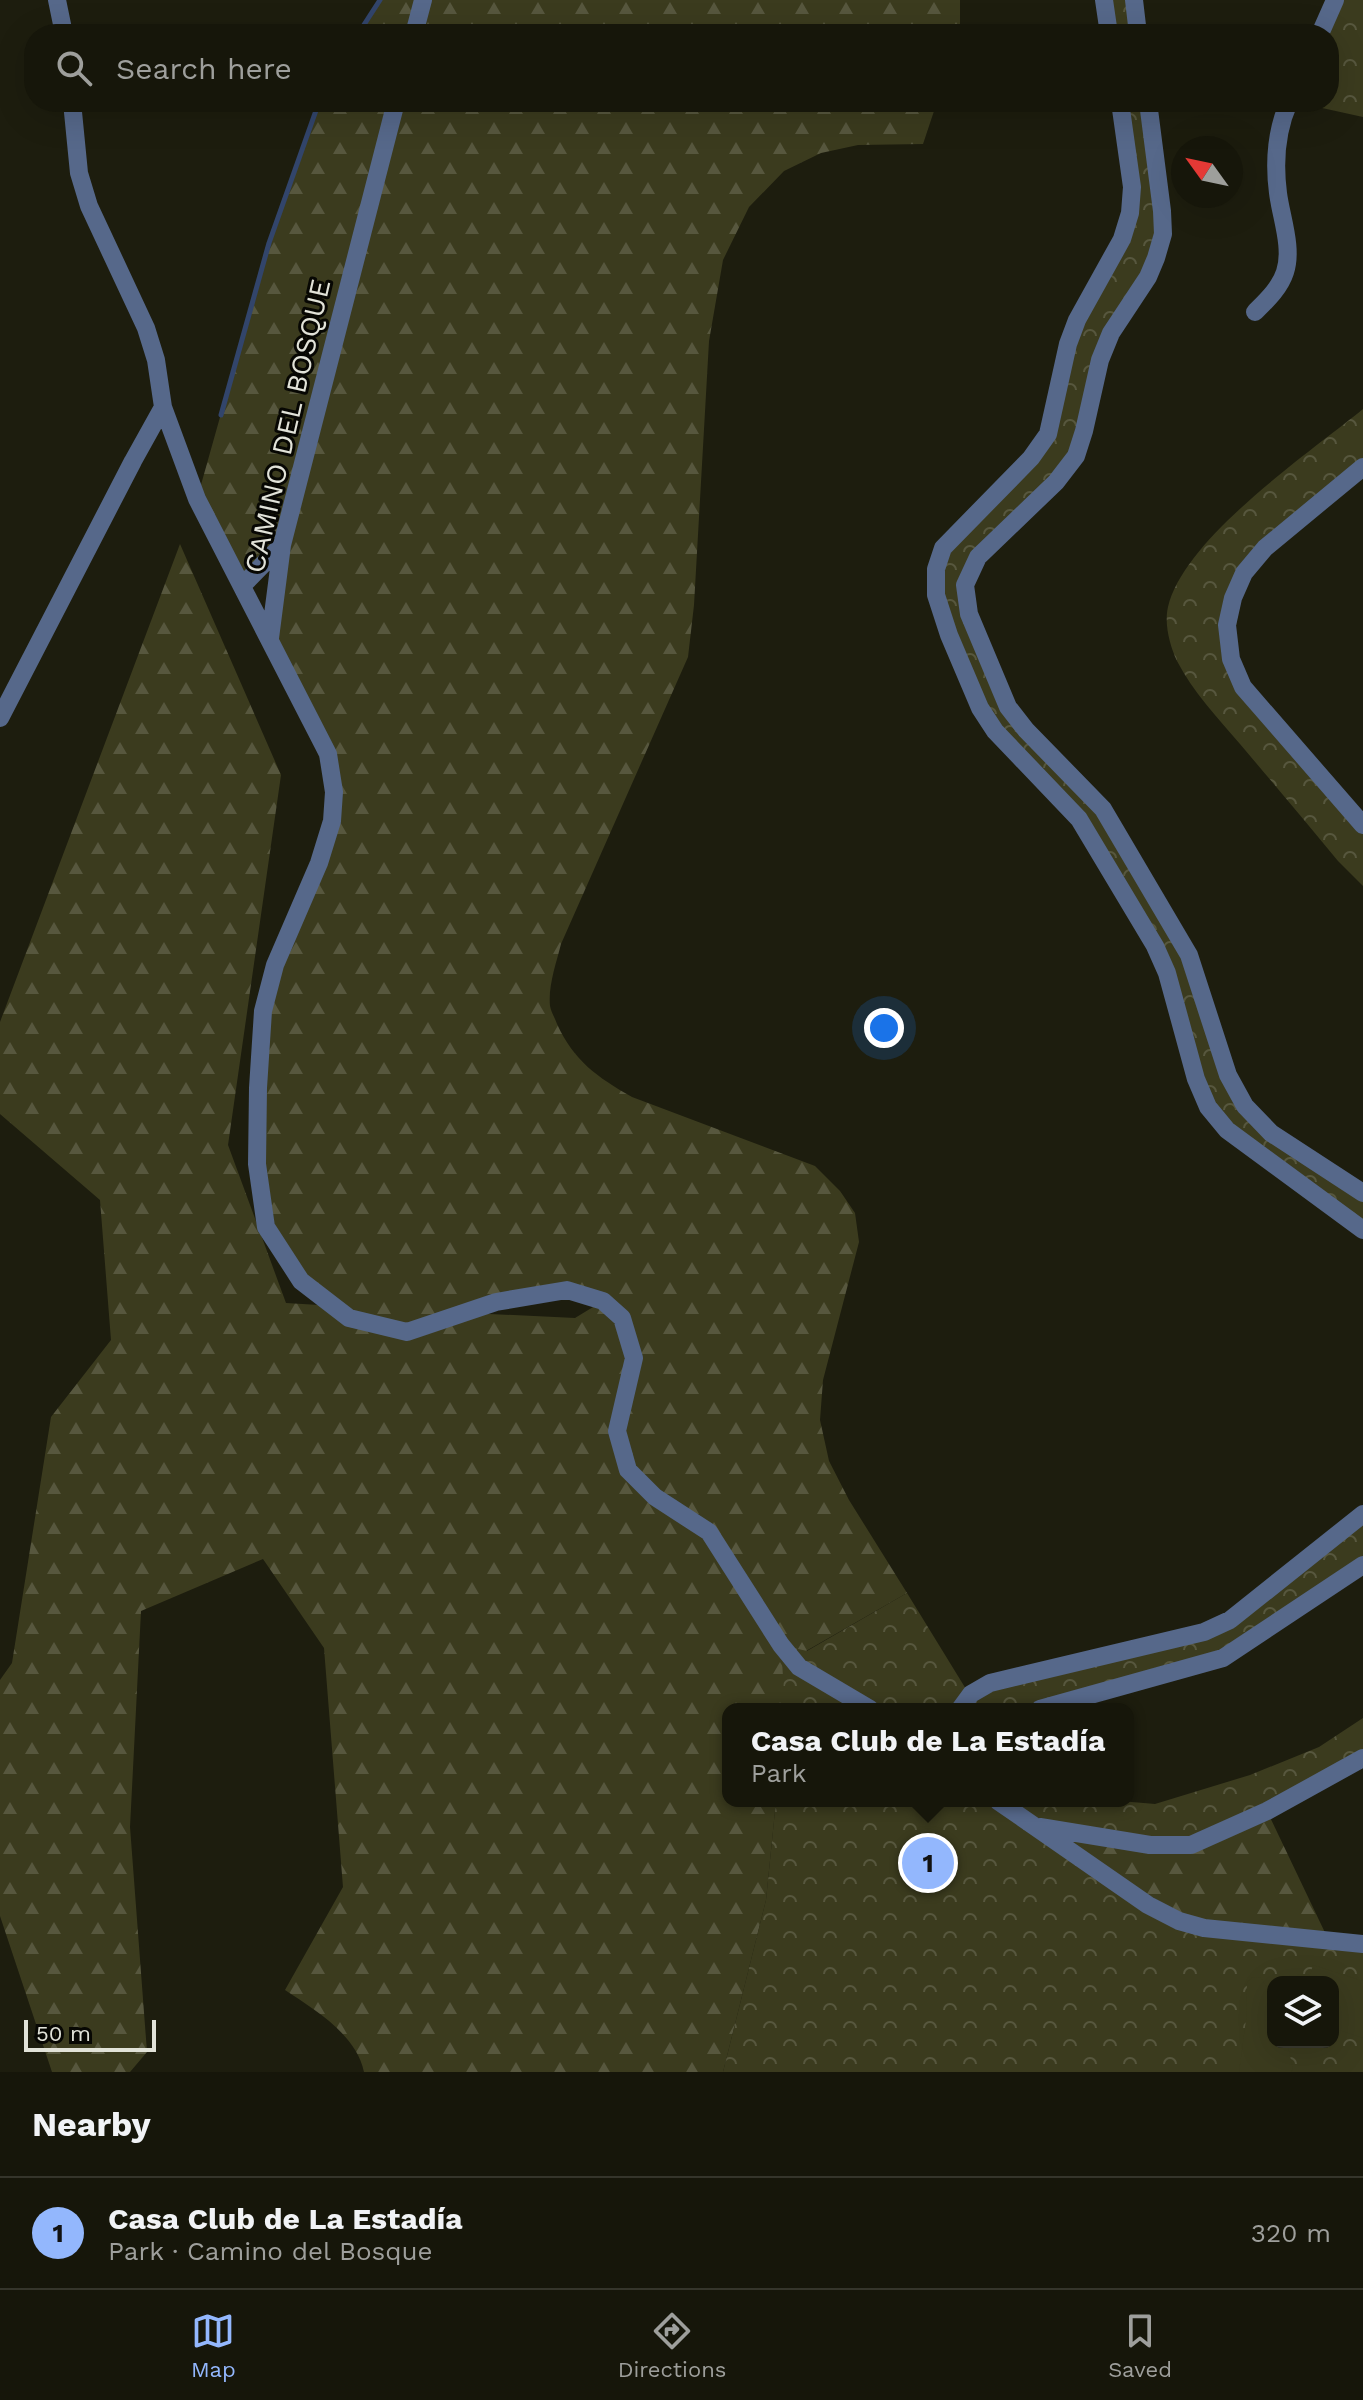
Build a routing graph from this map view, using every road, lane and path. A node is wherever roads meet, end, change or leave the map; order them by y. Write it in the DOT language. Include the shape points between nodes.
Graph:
graph roads {
  1 [pos="57,0"];
  2 [pos="423,0"];
  3 [pos="1104,0"];
  4 [pos="1134,0"];
  5 [pos="1335,0"];
  6 [pos="62,24"];
  7 [pos="417,24"];
  8 [pos="1108,24"];
  9 [pos="1137,24"];
  10 [pos="1324,24"];
  11 [pos="73,112"];
  12 [pos="393,112"];
  13 [pos="1121,112"];
  14 [pos="1149,112"];
  15 [pos="1286,112"];
  16 [pos="1255,312"];
  17 [pos="163,407"];
  18 [pos="1363,467"];
  19 [pos="282,545"];
  20 [pos="242,586"];
  21 [pos="270,638"];
  22 [pos="0,718"];
  23 [pos="1363,825"];
  24 [pos="1320,1165"];
  25 [pos="1305,1188"];
  26 [pos="1363,1193"];
  27 [pos="1363,1230"];
  28 [pos="1363,1514"];
  29 [pos="1363,1565"];
  30 [pos="817,1679"];
  31 [pos="847,1703"];
  32 [pos="859,1703"];
  33 [pos="870,1703"];
  34 [pos="964,1703"];
  35 [pos="1062,1703"];
  36 [pos="1363,1758"];
  37 [pos="1006,1807"];
  38 [pos="1033,1826"];
  39 [pos="1363,1944"];
  1 -- 6 [label="street"];
  2 -- 7 [label="street"];
  3 -- 8 [label="street"];
  4 -- 9 [label="street"];
  5 -- 10 [label="street"];
  11 -- 17 [label="street" via="79,173 89,206 146,328"];
  12 -- 19 [label="street, CAMINO DEL BOSQUE"];
  13 -- 25 [label="street" via="1132,187 1130,213 1068,344 1048,434 943,548 936,595 980,708 995,731 1079,819 1155,946 1208,1107 1227,1130"];
  14 -- 24 [label="street" via="1162,211 1156,258 1100,360 1076,456 978,557 965,585 969,614 1008,707 1103,809 1189,955 1228,1075 1245,1106 1271,1133"];
  15 -- 16 [label="street" via="1275,162 1287,235 1285,272"];
  17 -- 20 [label="street" via="197,499"];
  17 -- 22 [label="street"];
  18 -- 23 [label="street" via="1265,548 1244,573 1227,625 1231,659 1243,687"];
  19 -- 20 [label="street"];
  19 -- 21 [label="street, CAMINO DEL BOSQUE"];
  20 -- 21 [label="street"];
  21 -- 30 [label="street" via="328,754 334,792 332,821 319,863 275,965 263,1011 257,1164 266,1227 301,1281 349,1318 407,1332 496,1302 567,1290 603,1301 622,1318 634,1358 617,1431 628,1470 655,1497 709,1532 781,1645"];
  24 -- 25 [label="street"];
  24 -- 26 [label="street"];
  25 -- 27 [label="street"];
  28 -- 34 [label="street" via="1230,1620 1204,1632 990,1683"];
  29 -- 35 [label="street" via="1223,1658"];
  30 -- 31 [label="street"];
  30 -- 32 [label="street"];
  30 -- 33 [label="street"];
  36 -- 38 [label="street" via="1191,1845 1150,1845"];
  37 -- 38 [label="street"];
  38 -- 39 [label="street" via="1179,1921"];
}
